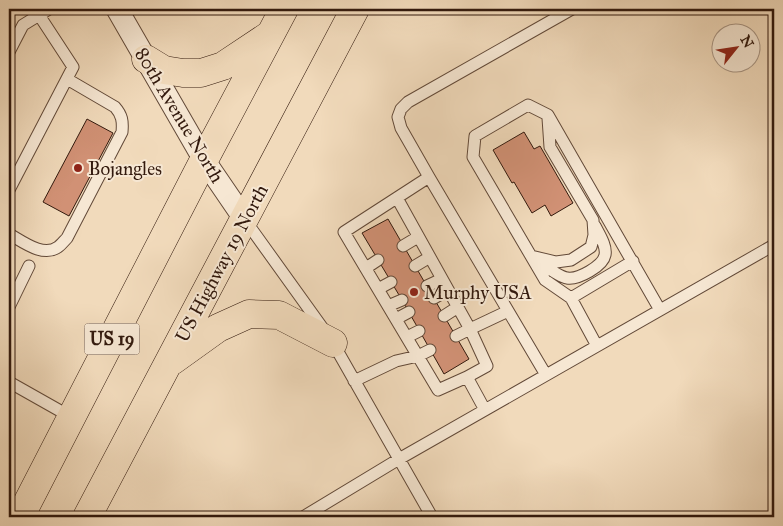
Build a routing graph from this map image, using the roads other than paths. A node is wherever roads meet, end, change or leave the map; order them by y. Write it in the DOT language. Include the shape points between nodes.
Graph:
graph roads {
  1 [pos="117,9"];
  2 [pos="284,9"];
  3 [pos="355,9"];
  4 [pos="572,9"];
  5 [pos="44,12"];
  6 [pos="270,36"];
  7 [pos="9,52"];
  8 [pos="146,59"];
  9 [pos="67,78"];
  10 [pos="548,115"];
  11 [pos="204,160"];
  12 [pos="429,177"];
  13 [pos="9,190"];
  14 [pos="397,198"];
  15 [pos="245,220"];
  16 [pos="593,220"];
  17 [pos="9,234"];
  18 [pos="418,237"];
  19 [pos="774,245"];
  20 [pos="403,246"];
  21 [pos="531,256"];
  22 [pos="430,257"];
  23 [pos="378,260"];
  24 [pos="633,261"];
  25 [pos="30,266"];
  26 [pos="415,266"];
  27 [pos="366,268"];
  28 [pos="442,279"];
  29 [pos="390,282"];
  30 [pos="427,286"];
  31 [pos="378,289"];
  32 [pos="448,290"];
  33 [pos="434,298"];
  34 [pos="571,298"];
  35 [pos="402,300"];
  36 [pos="388,306"];
  37 [pos="9,307"];
  38 [pos="458,308"];
  39 [pos="660,310"];
  40 [pos="508,311"];
  41 [pos="409,312"];
  42 [pos="444,316"];
  43 [pos="396,319"];
  44 [pos="470,329"];
  45 [pos="419,331"];
  46 [pos="456,336"];
  47 [pos="407,338"];
  48 [pos="333,343"];
  49 [pos="597,346"];
  50 [pos="430,350"];
  51 [pos="418,356"];
  52 [pos="167,365"];
  53 [pos="546,375"];
  54 [pos="466,377"];
  55 [pos="354,381"];
  56 [pos="9,382"];
  57 [pos="485,410"];
  58 [pos="71,418"];
  59 [pos="399,459"];
  60 [pos="20,517"];
  61 [pos="87,517"];
  62 [pos="303,517"];
  63 [pos="432,517"];
  1 -- 8 [label="street, 80th Avenue North"];
  2 -- 6 [label="highway, US 19"];
  3 -- 15 [label="highway, US Highway 19 North"];
  4 -- 12 [label="lane" via="404,104 399,122"];
  5 -- 7 [label="lane" via="23,25"];
  5 -- 9 [label="lane" via="73,67"];
  6 -- 8 [label="highway" via="223,66 201,73 164,70"];
  6 -- 11 [label="highway, US 19"];
  8 -- 11 [label="street, 80th Avenue North"];
  9 -- 13 [label="lane"];
  9 -- 17 [label="lane" via="115,107 123,121 122,132 67,238 57,248 40,250"];
  10 -- 16 [label="lane" via="550,147"];
  10 -- 21 [label="lane" via="528,105 475,136 472,157"];
  10 -- 24 [label="lane"];
  11 -- 15 [label="street, 80th Avenue North"];
  11 -- 58 [label="highway, US 19"];
  12 -- 14 [label="lane"];
  12 -- 40 [label="lane"];
  14 -- 18 [label="lane"];
  14 -- 27 [label="lane" via="344,232"];
  15 -- 48 [label="lane"];
  15 -- 52 [label="highway, US Highway 19 North"];
  16 -- 21 [label="lane" via="591,247 571,260 556,262"];
  16 -- 21 [label="lane" via="605,247 605,256 599,265 585,274 567,278"];
  18 -- 20 [label="lane"];
  18 -- 22 [label="lane"];
  19 -- 39 [label="lane"];
  21 -- 34 [label="lane" via="545,280"];
  22 -- 26 [label="lane"];
  22 -- 28 [label="lane"];
  23 -- 27 [label="lane"];
  24 -- 34 [label="lane"];
  24 -- 39 [label="lane"];
  25 -- 37 [label="lane"];
  27 -- 31 [label="lane"];
  28 -- 30 [label="lane"];
  28 -- 32 [label="lane"];
  29 -- 31 [label="lane"];
  31 -- 36 [label="lane"];
  32 -- 33 [label="lane"];
  32 -- 38 [label="lane"];
  34 -- 49 [label="lane"];
  35 -- 36 [label="lane"];
  36 -- 43 [label="lane"];
  38 -- 42 [label="lane"];
  38 -- 44 [label="lane"];
  39 -- 49 [label="lane"];
  40 -- 44 [label="lane"];
  40 -- 53 [label="lane"];
  41 -- 43 [label="lane"];
  43 -- 47 [label="lane"];
  44 -- 46 [label="lane"];
  44 -- 54 [label="lane" via="487,366"];
  45 -- 47 [label="lane"];
  47 -- 51 [label="lane"];
  48 -- 52 [label="highway" via="279,315 249,314 218,328"];
  48 -- 55 [label="lane"];
  49 -- 53 [label="lane"];
  50 -- 51 [label="lane"];
  51 -- 54 [label="lane" via="438,390"];
  51 -- 55 [label="lane" via="396,361"];
  52 -- 61 [label="highway, US Highway 19 North"];
  53 -- 57 [label="lane"];
  54 -- 57 [label="lane"];
  55 -- 59 [label="lane"];
  56 -- 58 [label="lane"];
  57 -- 59 [label="lane"];
  58 -- 60 [label="highway, US 19"];
  59 -- 62 [label="lane"];
  59 -- 63 [label="lane"];
}
